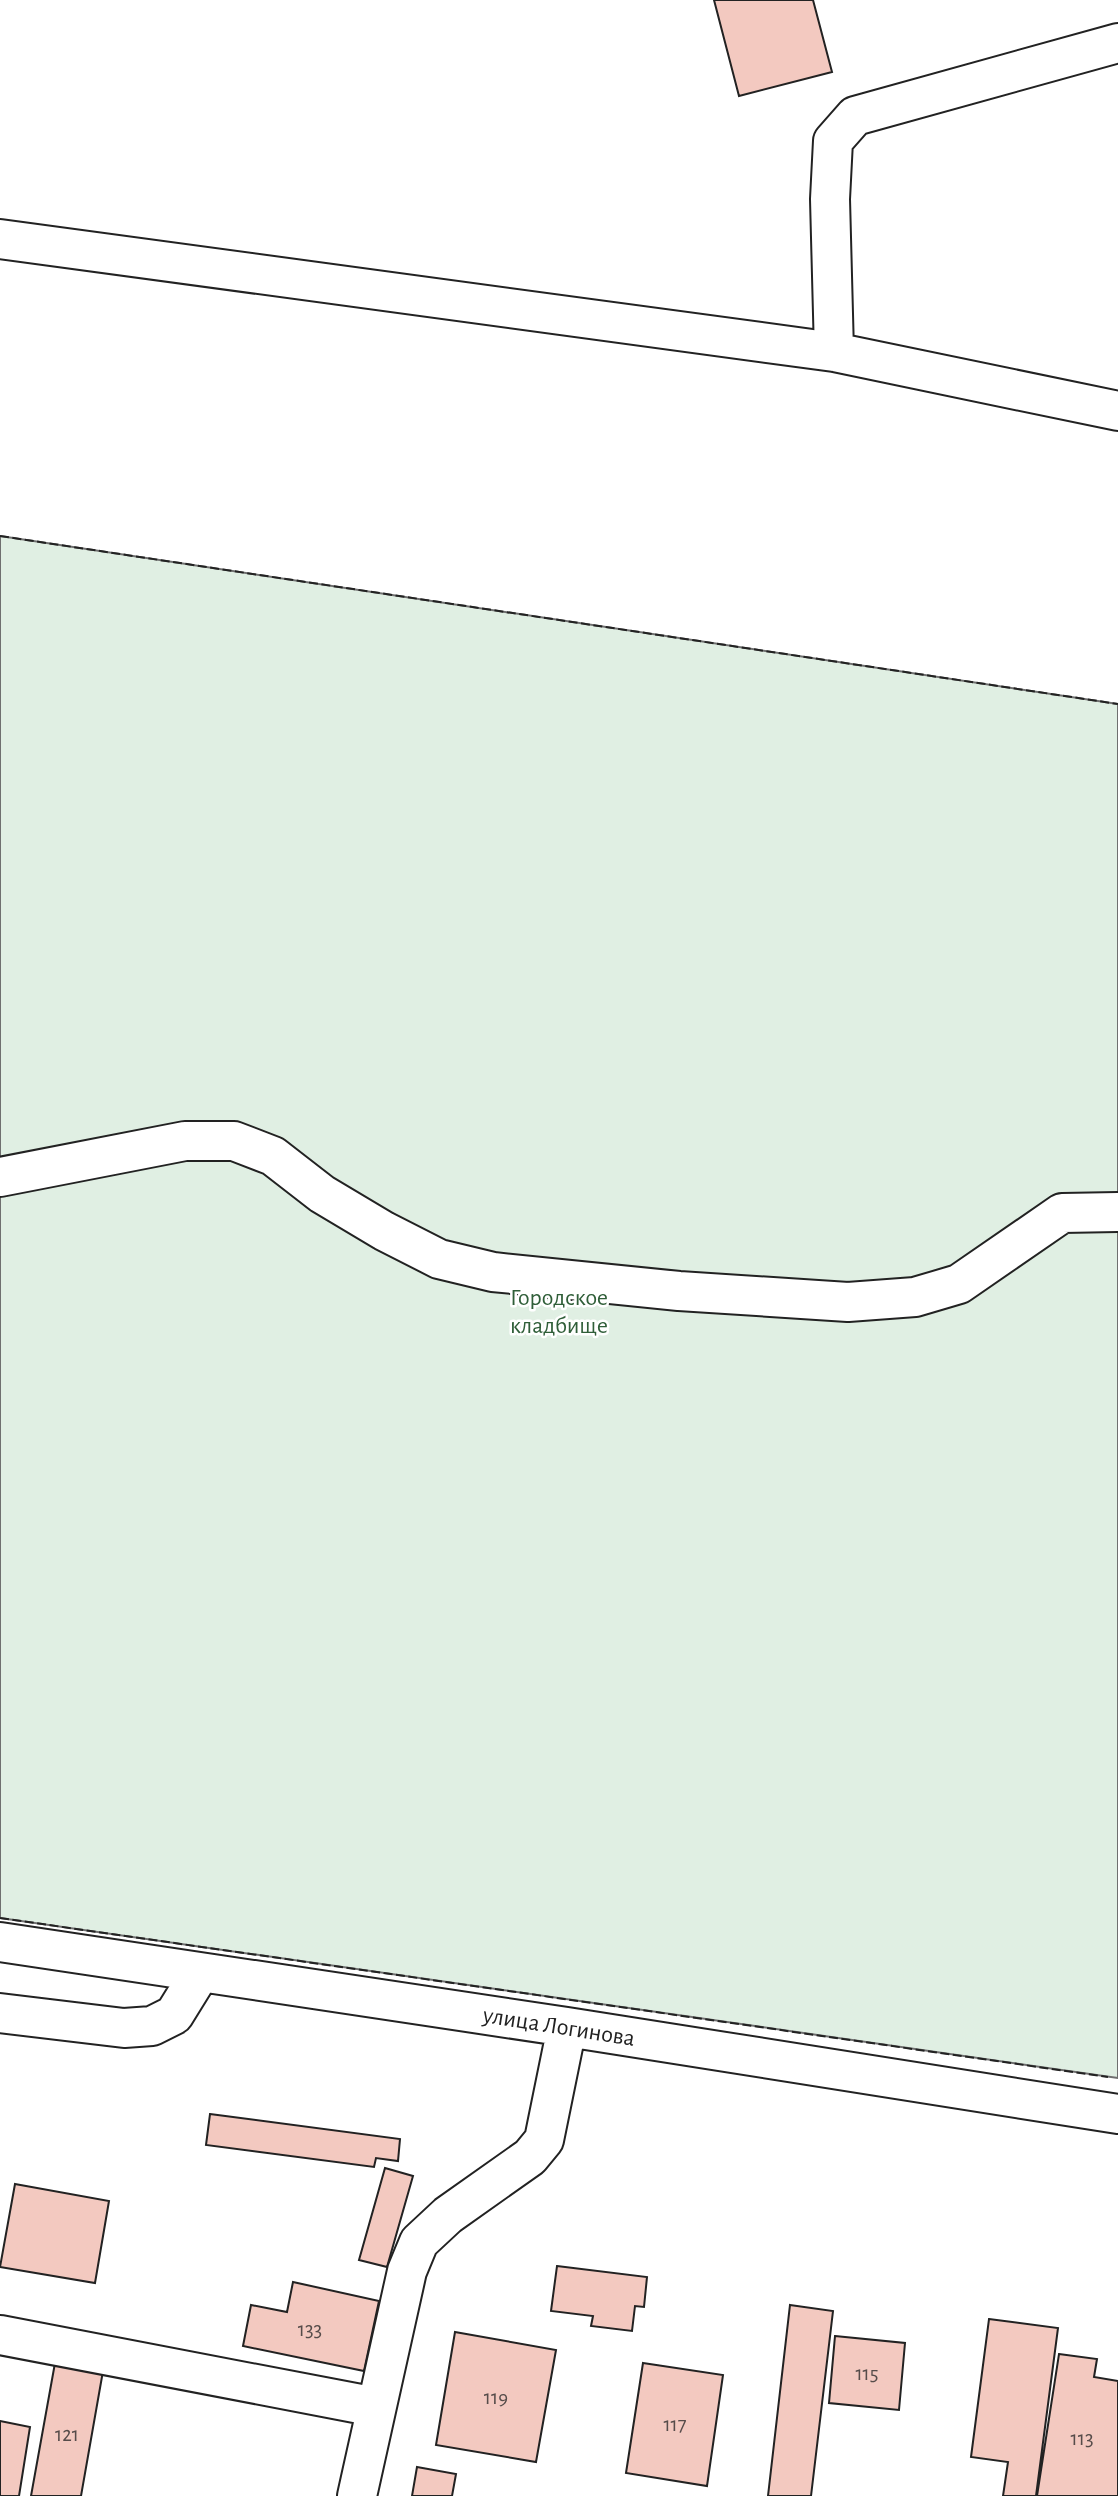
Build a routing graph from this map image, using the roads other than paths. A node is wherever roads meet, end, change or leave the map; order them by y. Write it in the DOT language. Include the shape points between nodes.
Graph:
graph roads {
  1 [pos="1118,43"];
  2 [pos="0,239"];
  3 [pos="834,352"];
  4 [pos="1118,411"];
  5 [pos="0,1177"];
  6 [pos="1118,1212"];
  7 [pos="0,1942"];
  8 [pos="200,1973"];
  9 [pos="0,2013"];
  10 [pos="566,2027"];
  11 [pos="1117,2105"];
  12 [pos="0,2335"];
  13 [pos="376,2407"];
  14 [pos="358,2496"];
  1 -- 3 [label="street" via="855,116 833,141"];
  2 -- 3 [label="street"];
  3 -- 4 [label="street"];
  5 -- 6 [label="street" via="185,1141 233,1141 273,1156 322,1194 439,1259 493,1272 848,1302 915,1297 959,1284 1062,1213"];
  7 -- 8 [label="street, улица Логинова"];
  8 -- 9 [label="street" via="174,2015 152,2026 124,2028"];
  8 -- 10 [label="street, улица Логинова"];
  10 -- 11 [label="street, улица Логинова"];
  10 -- 13 [label="street" via="544,2140 530,2157 447,2215 419,2242 407,2271"];
  12 -- 13 [label="street"];
  13 -- 14 [label="street"];
}
